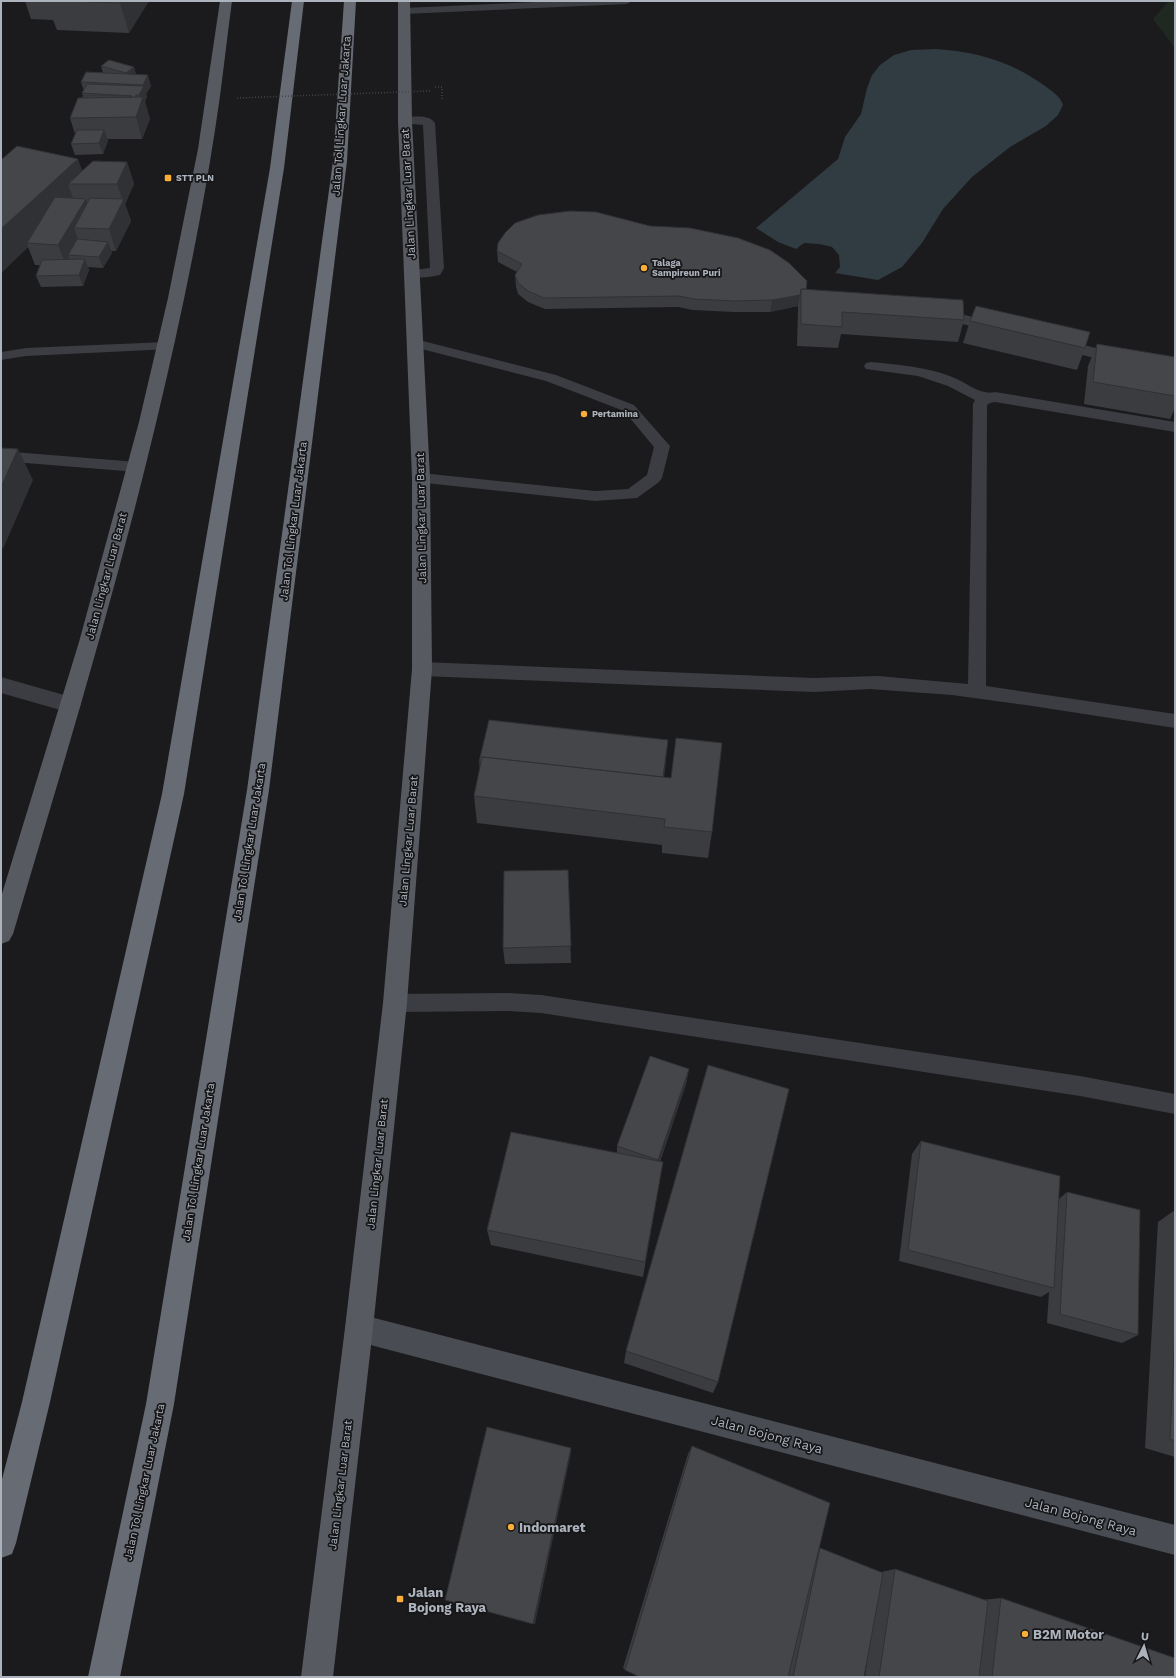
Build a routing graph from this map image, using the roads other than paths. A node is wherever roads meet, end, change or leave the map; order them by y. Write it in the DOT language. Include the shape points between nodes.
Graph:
graph roads {
  1 [pos="226,1"];
  2 [pos="298,1"];
  3 [pos="350,1"];
  4 [pos="627,1"];
  5 [pos="404,6"];
  6 [pos="918,308"];
  7 [pos="1016,333"];
  8 [pos="1039,339"];
  9 [pos="415,343"];
  10 [pos="166,346"];
  11 [pos="1,356"];
  12 [pos="871,366"];
  13 [pos="1175,373"];
  14 [pos="985,399"];
  15 [pos="1175,427"];
  16 [pos="1,456"];
  17 [pos="137,467"];
  18 [pos="421,478"];
  19 [pos="422,669"];
  20 [pos="1,685"];
  21 [pos="977,692"];
  22 [pos="71,705"];
  23 [pos="1175,721"];
  24 [pos="1,934"];
  25 [pos="395,1003"];
  26 [pos="1175,1104"];
  27 [pos="359,1328"];
  28 [pos="1175,1540"];
  29 [pos="1,1543"];
  30 [pos="104,1677"];
  31 [pos="317,1677"];
  1 -- 10 [label="main road, Jalan Lingkar Luar Barat" via="205,148"];
  2 -- 29 [label="highway" via="277,168 173,794 38,1394"];
  3 -- 30 [label="highway, Jalan Tol Lingkar Luar Jakarta" via="340,161 258,790 160,1404"];
  4 -- 5 [label="lane"];
  5 -- 9 [label="main road, Jalan Lingkar Luar Barat" via="405,121"];
  6 -- 7 [label="street"];
  8 -- 13 [label="street"];
  9 -- 18 [label="main road, Jalan Lingkar Luar Barat"];
  9 -- 18 [label="lane" via="551,378 629,408 662,446 654,478 632,494 595,496"];
  10 -- 11 [label="lane" via="26,352"];
  10 -- 17 [label="main road, Jalan Lingkar Luar Barat"];
  12 -- 14 [label="lane" via="920,372 953,383"];
  14 -- 15 [label="lane" via="995,397"];
  14 -- 21 [label="lane" via="980,404"];
  16 -- 17 [label="lane"];
  17 -- 22 [label="main road, Jalan Lingkar Luar Barat"];
  18 -- 19 [label="main road, Jalan Lingkar Luar Barat"];
  19 -- 21 [label="lane" via="814,685 875,683"];
  19 -- 25 [label="main road, Jalan Lingkar Luar Barat"];
  20 -- 22 [label="street"];
  21 -- 23 [label="lane"];
  22 -- 24 [label="main road, Jalan Lingkar Luar Barat"];
  25 -- 26 [label="lane" via="541,1004 1080,1086"];
  25 -- 27 [label="main road, Jalan Lingkar Luar Barat"];
  27 -- 28 [label="street, Jalan Bojong Raya"];
  27 -- 31 [label="main road, Jalan Lingkar Luar Barat"];
}
